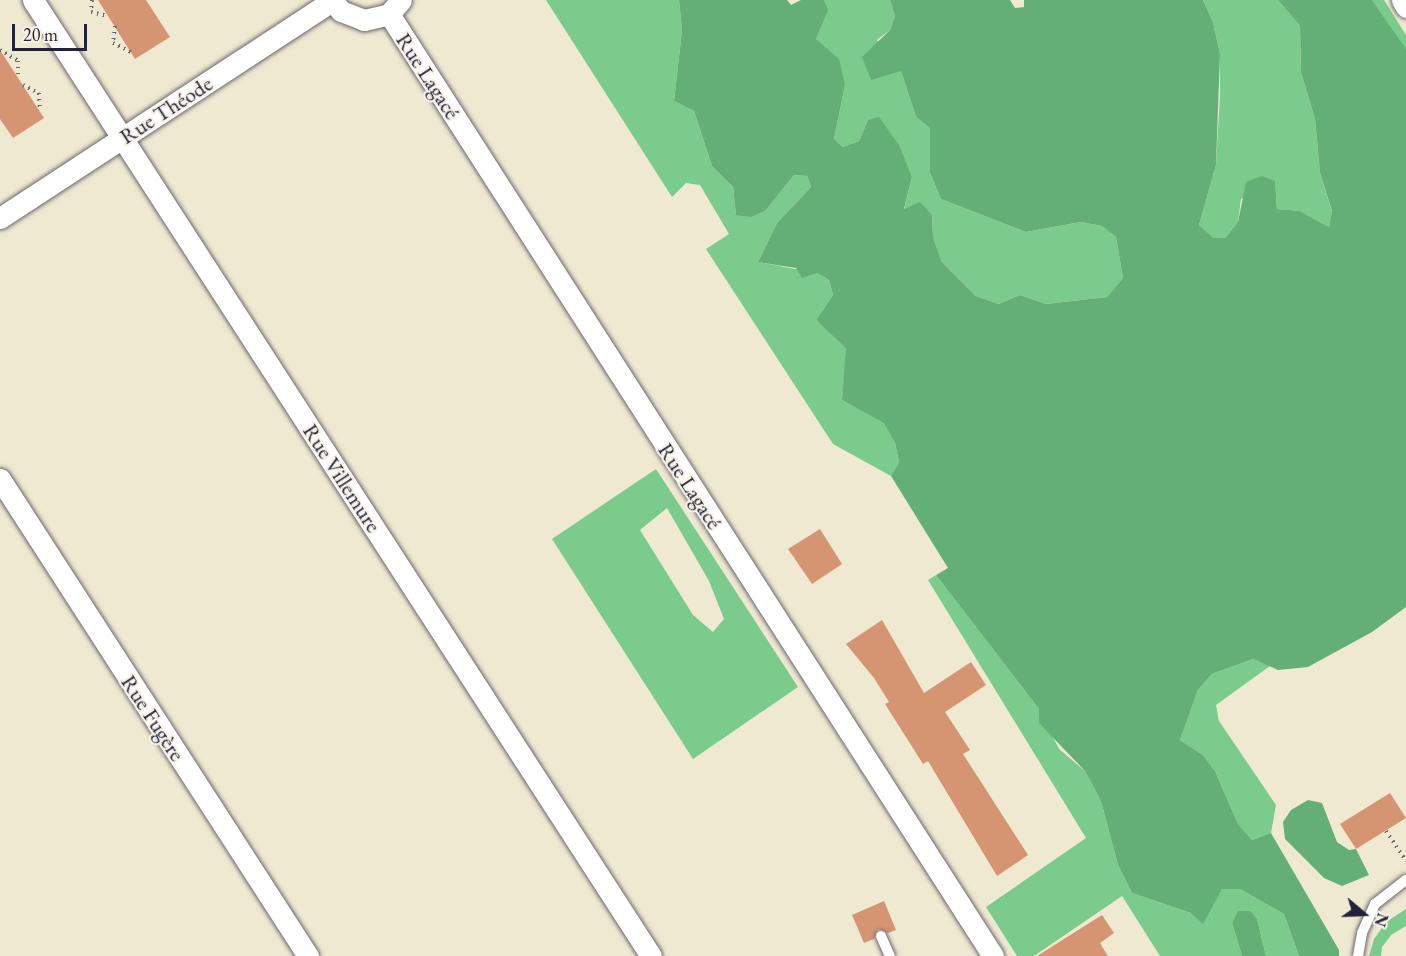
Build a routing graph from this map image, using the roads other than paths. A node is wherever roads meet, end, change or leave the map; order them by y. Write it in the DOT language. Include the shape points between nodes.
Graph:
graph roads {
  1 [pos="33,0"];
  2 [pos="1402,0"];
  3 [pos="332,1"];
  4 [pos="395,7"];
  5 [pos="1406,7"];
  6 [pos="122,139"];
  7 [pos="0,218"];
  8 [pos="0,479"];
  9 [pos="1406,880"];
  10 [pos="881,936"];
  11 [pos="308,956"];
  12 [pos="651,956"];
  13 [pos="890,956"];
  14 [pos="993,956"];
  15 [pos="1358,956"];
  1 -- 6 [label="street, Rue Villemure"];
  2 -- 5 [label="street"];
  3 -- 4 [label="street" via="341,11 364,20"];
  3 -- 6 [label="street, Rue Théode"];
  4 -- 14 [label="street, Rue Lagacé"];
  6 -- 7 [label="street, Rue Théode"];
  6 -- 12 [label="street, Rue Villemure"];
  8 -- 11 [label="street, Rue Fugère"];
  9 -- 15 [label="lane" via="1381,898 1369,913"];
  10 -- 13 [label="lane"];
}
